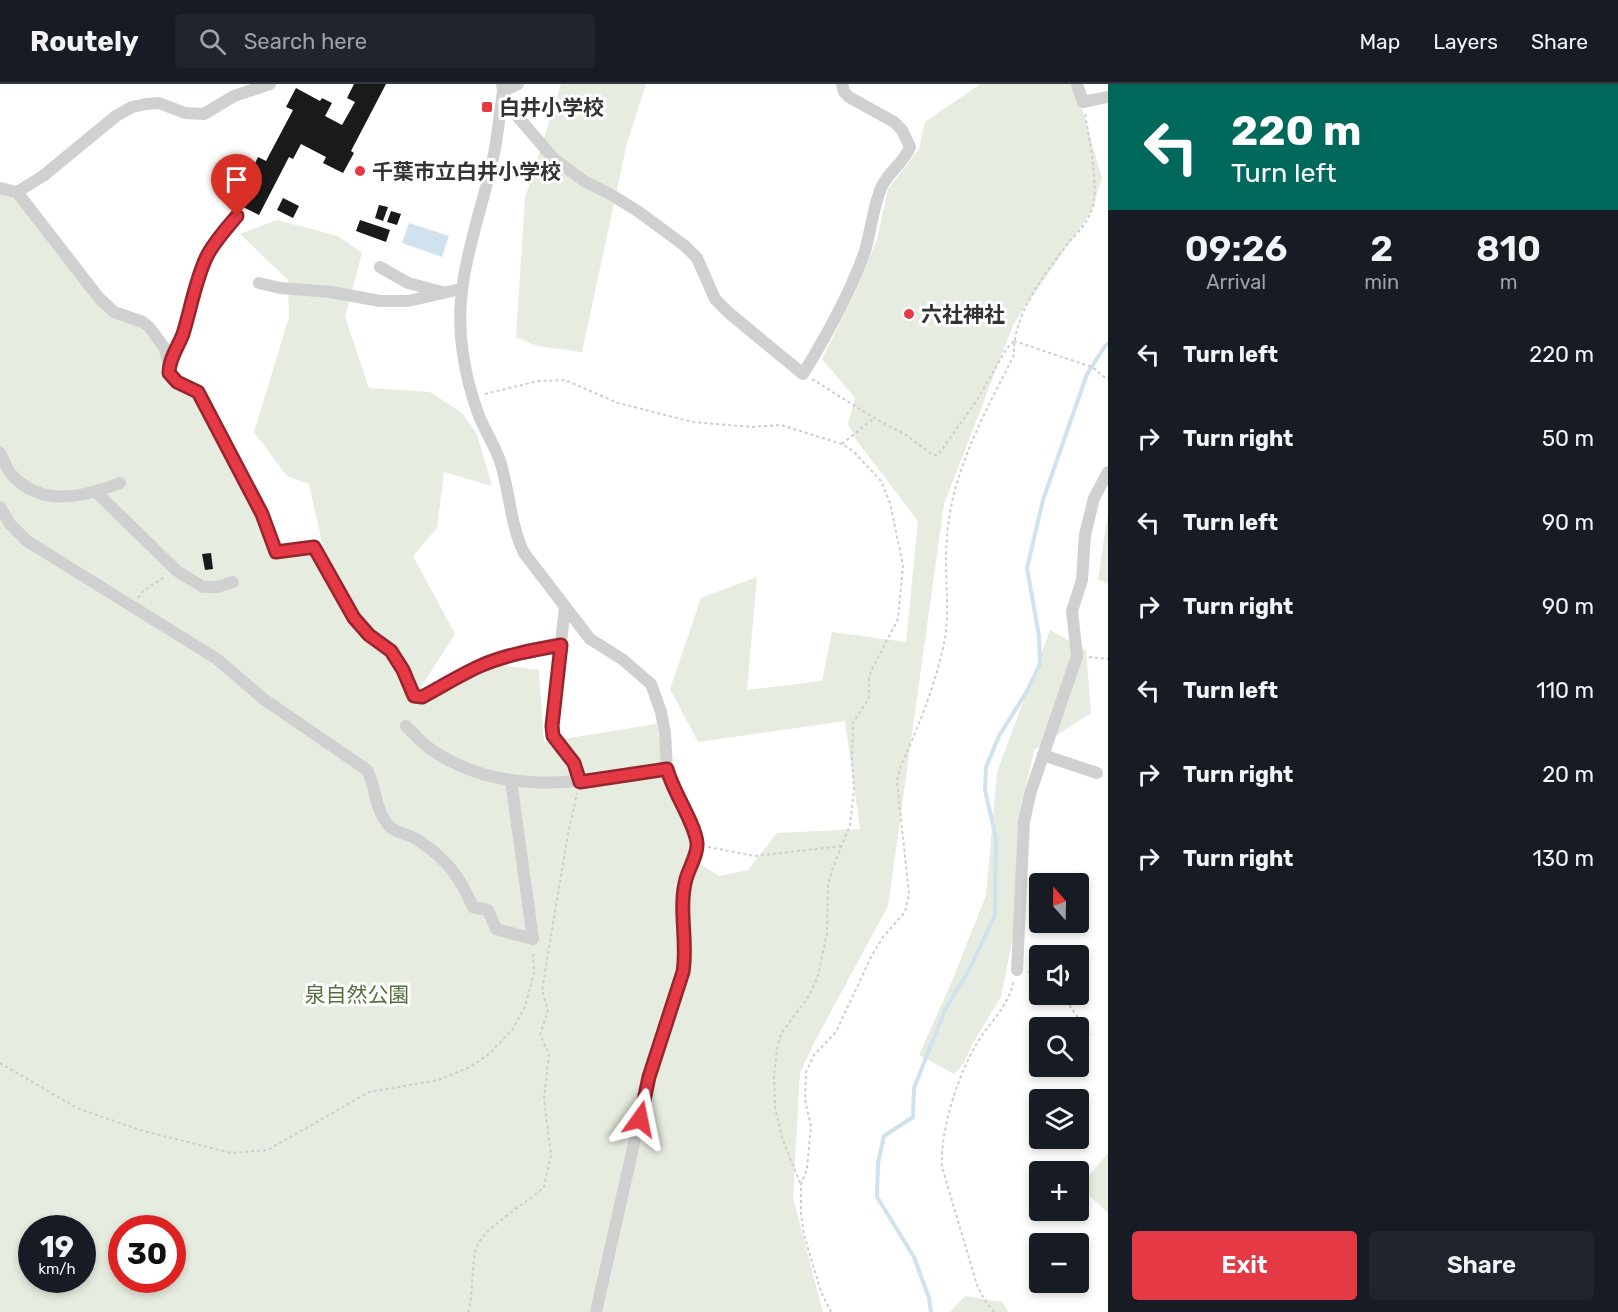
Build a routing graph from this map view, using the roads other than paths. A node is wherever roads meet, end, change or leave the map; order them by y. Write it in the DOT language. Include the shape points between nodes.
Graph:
graph roads {
  1 [pos="270,84"];
  2 [pos="518,84"];
  3 [pos="842,84"];
  4 [pos="1077,84"];
  5 [pos="502,88"];
  6 [pos="1108,97"];
  7 [pos="0,188"];
  8 [pos="16,192"];
  9 [pos="237,216"];
  10 [pos="380,267"];
  11 [pos="259,284"];
  12 [pos="461,289"];
  13 [pos="447,292"];
  14 [pos="169,364"];
  15 [pos="0,453"];
  16 [pos="1108,472"];
  17 [pos="120,483"];
  18 [pos="96,492"];
  19 [pos="0,507"];
  20 [pos="233,582"];
  21 [pos="565,606"];
  22 [pos="561,645"];
  23 [pos="406,726"];
  24 [pos="1043,755"];
  25 [pos="667,769"];
  26 [pos="1097,773"];
  27 [pos="511,781"];
  28 [pos="580,782"];
  29 [pos="1017,970"];
  30 [pos="596,1312"];
  1 -- 8 [label="street" via="234,96 204,114 185,113 159,104 132,107 43,176"];
  2 -- 5 [label="street"];
  3 -- 5 [label="street" via="849,97 894,122 910,147 882,186 865,250 849,290 803,374 715,299 697,258 685,246 554,159 513,111"];
  4 -- 6 [label="street" via="1083,102"];
  5 -- 12 [label="street" via="494,155"];
  7 -- 8 [label="street"];
  8 -- 14 [label="street" via="99,298 114,312 149,327 164,347"];
  9 -- 14 [label="street" via="206,256"];
  10 -- 13 [label="street" via="408,284"];
  11 -- 13 [label="street" via="381,301 408,301"];
  12 -- 13 [label="street"];
  12 -- 21 [label="street" via="463,355 479,417 500,462 518,539"];
  14 -- 22 [label="street" via="171,377 198,392 262,514 276,552 314,547 354,618 391,651 414,696 422,697 502,658"];
  15 -- 18 [label="street" via="9,472 26,488 65,498"];
  16 -- 24 [label="street" via="1094,498 1085,535 1082,580 1072,611 1077,656"];
  17 -- 18 [label="street"];
  18 -- 20 [label="street" via="177,571 203,587"];
  19 -- 27 [label="street" via="27,541 217,659 265,700 367,770 386,823 399,834 415,838 449,865 474,908 488,910 496,929 533,939"];
  21 -- 22 [label="street"];
  21 -- 25 [label="street" via="590,639 651,684 665,733"];
  22 -- 28 [label="street" via="553,736 574,763"];
  23 -- 27 [label="street" via="444,758"];
  24 -- 26 [label="street"];
  24 -- 29 [label="street" via="1024,822"];
  25 -- 28 [label="street"];
  25 -- 30 [label="street" via="697,845 683,900 686,956 649,1077"];
  27 -- 28 [label="street"];
}
